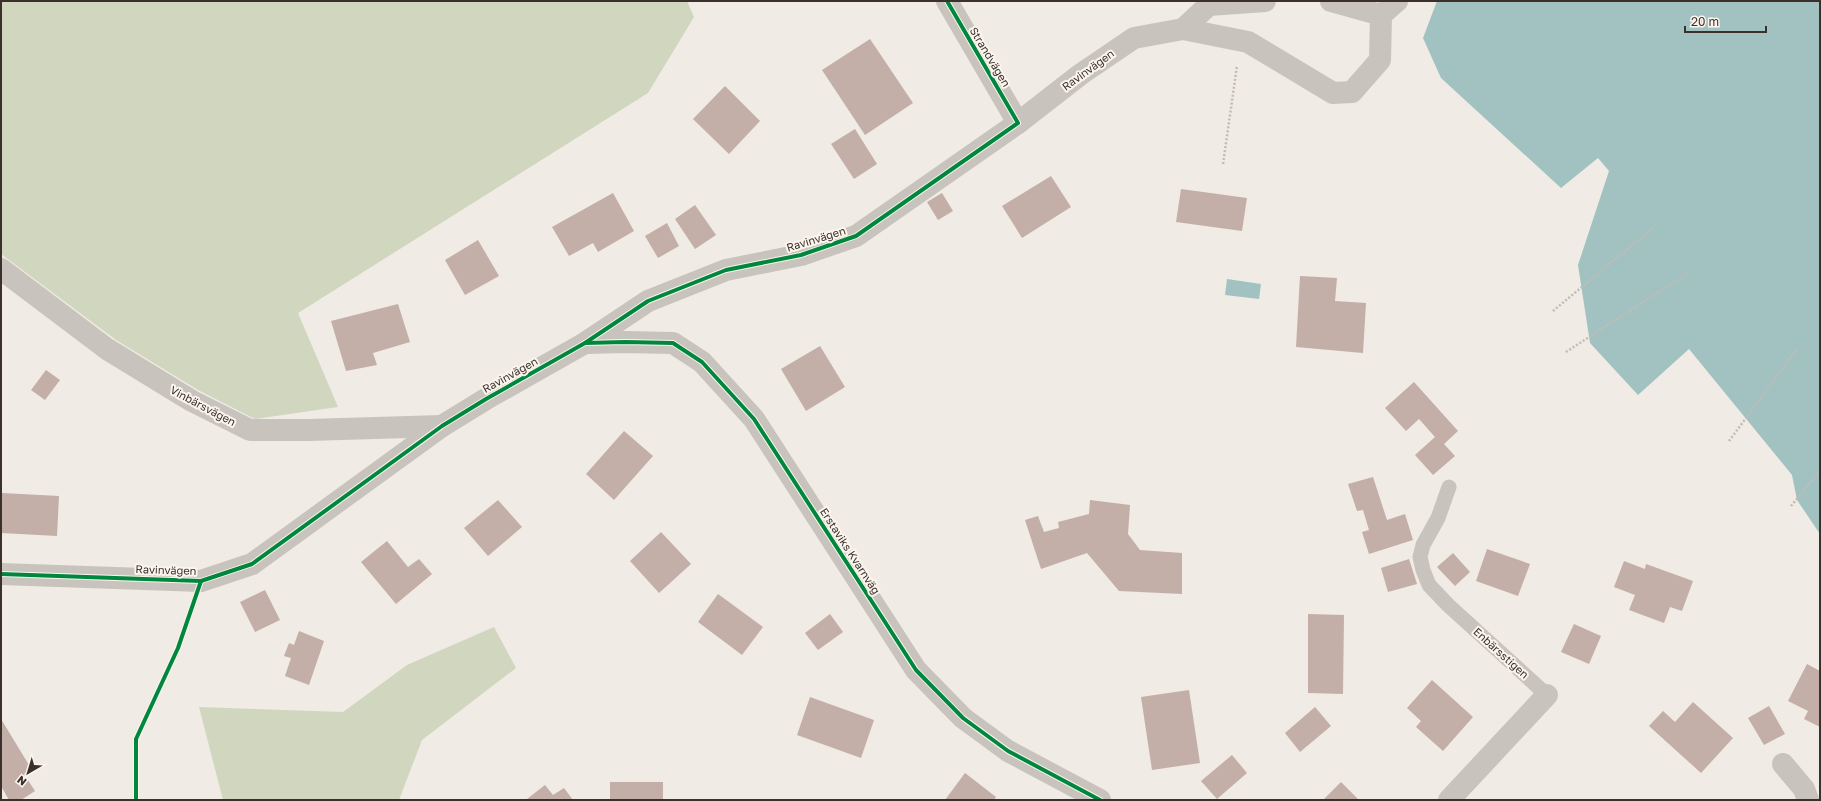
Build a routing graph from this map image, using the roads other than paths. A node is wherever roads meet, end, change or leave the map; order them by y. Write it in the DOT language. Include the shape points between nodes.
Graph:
graph roads {
  1 [pos="946,1"];
  2 [pos="1265,1"];
  3 [pos="1331,1"];
  4 [pos="1389,8"];
  5 [pos="1183,29"];
  6 [pos="1018,123"];
  7 [pos="1,268"];
  8 [pos="585,343"];
  9 [pos="442,426"];
  10 [pos="1449,487"];
  11 [pos="1,574"];
  12 [pos="1546,694"];
  13 [pos="1783,764"];
  14 [pos="1100,800"];
  15 [pos="1449,800"];
  16 [pos="1808,800"];
  1 -- 6 [label="street, Strandvägen"];
  2 -- 5 [label="street" via="1210,5"];
  3 -- 4 [label="street, Ravinvägen"];
  4 -- 5 [label="street, Ravinvägen" via="1380,60 1352,92 1333,93 1248,42"];
  5 -- 6 [label="street, Ravinvägen" via="1134,38 1081,74"];
  6 -- 8 [label="street, Ravinvägen" via="856,236 801,256 726,270 648,301"];
  7 -- 9 [label="street, Vinbärsvägen" via="107,350 192,402 250,430"];
  8 -- 9 [label="street, Ravinvägen"];
  8 -- 14 [label="street, Erstaviks Kvarnväg" via="673,344 702,362 754,419 916,670 963,718 1008,751"];
  9 -- 11 [label="street, Ravinvägen" via="252,564 201,581"];
  10 -- 12 [label="lane, Enbärsstigen" via="1438,518 1423,545 1420,558 1429,585"];
  12 -- 15 [label="street, Enbärsstigen"];
  13 -- 16 [label="street" via="1804,789"];
}
